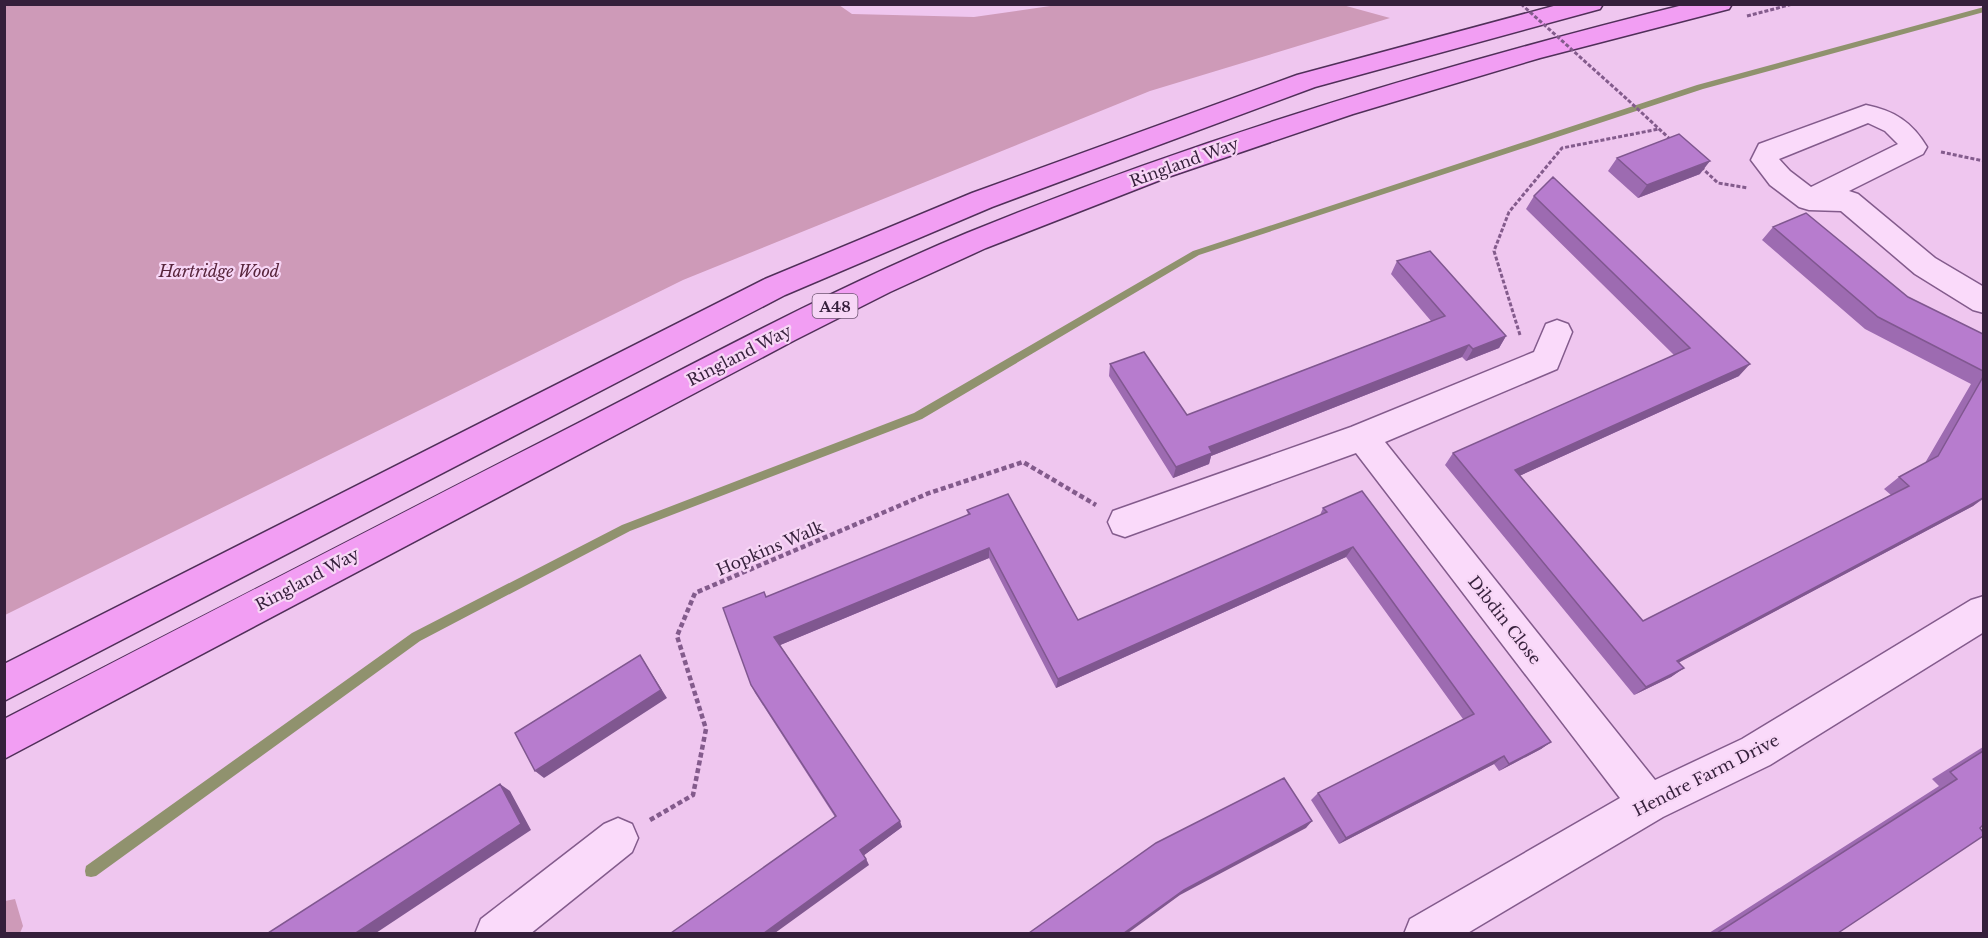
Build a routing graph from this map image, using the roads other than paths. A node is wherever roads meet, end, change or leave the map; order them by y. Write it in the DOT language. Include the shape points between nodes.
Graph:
graph roads {
  1 [pos="1591,4"];
  2 [pos="1733,10"];
  3 [pos="1809,200"];
  4 [pos="1983,302"];
  5 [pos="1557,332"];
  6 [pos="1362,437"];
  7 [pos="1125,522"];
  8 [pos="1983,612"];
  9 [pos="4,684"];
  10 [pos="4,740"];
  11 [pos="1648,803"];
  12 [pos="618,838"];
  13 [pos="496,933"];
  14 [pos="1425,933"];
  1 -- 9 [label="main road, A48" via="1306,81 982,200 774,287"];
  2 -- 10 [label="main road, Ringland Way / A48" via="1627,27 1331,110 1129,181 974,242 815,316 291,586"];
  3 -- 3 [label="street" via="1914,147 1905,132 1884,117 1866,114 1768,151 1765,160 1771,168"];
  3 -- 4 [label="street" via="1848,201 1925,266"];
  5 -- 6 [label="street" via="1545,360"];
  6 -- 7 [label="street"];
  6 -- 11 [label="street, Dibdin Close"];
  8 -- 11 [label="street, Hendre Farm Drive" via="1756,752"];
  11 -- 14 [label="street, Hendre Farm Drive"];
  12 -- 13 [label="street"];
}
